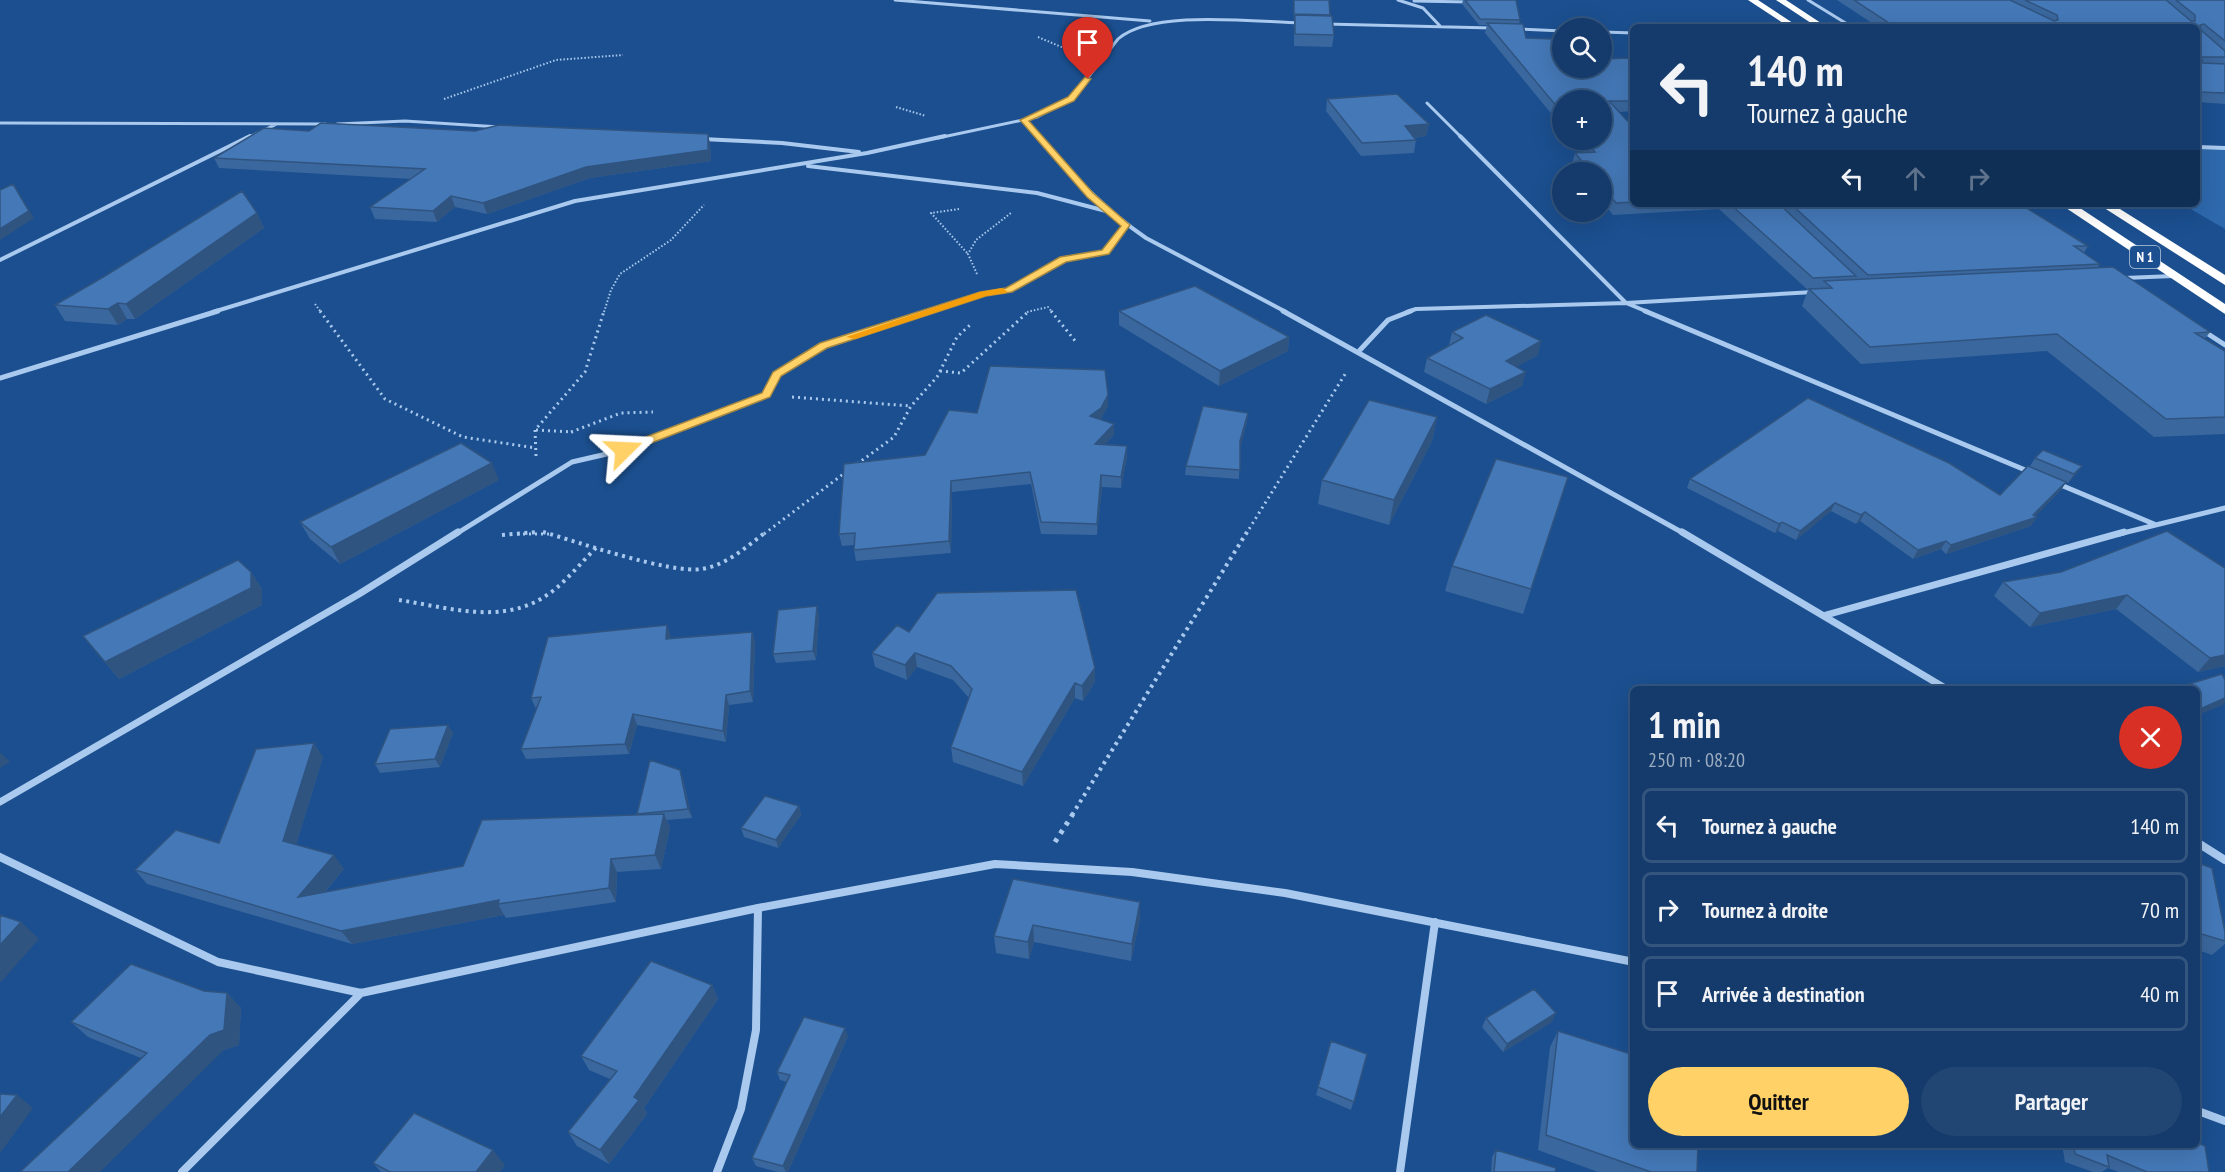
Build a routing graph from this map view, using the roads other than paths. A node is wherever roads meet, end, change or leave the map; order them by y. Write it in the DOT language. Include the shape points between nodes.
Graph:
graph roads {
  1 [pos="895,0"];
  2 [pos="1398,0"];
  3 [pos="1752,0"];
  4 [pos="1780,0"];
  5 [pos="1808,0"];
  6 [pos="1414,1"];
  7 [pos="1475,2"];
  8 [pos="1156,22"];
  9 [pos="1310,23"];
  10 [pos="1322,24"];
  11 [pos="1790,24"];
  12 [pos="1818,24"];
  13 [pos="1847,24"];
  14 [pos="1442,27"];
  15 [pos="1497,28"];
  16 [pos="1508,29"];
  17 [pos="1552,30"];
  18 [pos="1612,32"];
  19 [pos="1630,33"];
  20 [pos="1427,103"];
  21 [pos="1024,120"];
  22 [pos="0,123"];
  23 [pos="279,123"];
  24 [pos="508,127"];
  25 [pos="691,138"];
  26 [pos="2200,147"];
  27 [pos="2225,148"];
  28 [pos="867,153"];
  29 [pos="802,165"];
  30 [pos="2070,207"];
  31 [pos="2109,207"];
  32 [pos="1108,211"];
  33 [pos="1126,225"];
  34 [pos="0,260"];
  35 [pos="2174,276"];
  36 [pos="2124,278"];
  37 [pos="2112,279"];
  38 [pos="2225,281"];
  39 [pos="2133,284"];
  40 [pos="1824,292"];
  41 [pos="1626,303"];
  42 [pos="2225,309"];
  43 [pos="2197,327"];
  44 [pos="2225,345"];
  45 [pos="1360,350"];
  46 [pos="0,378"];
  47 [pos="2033,474"];
  48 [pos="2044,478"];
  49 [pos="2225,508"];
  50 [pos="2154,524"];
  51 [pos="1826,615"];
  52 [pos="1942,686"];
  53 [pos="0,802"];
  54 [pos="2200,844"];
  55 [pos="0,857"];
  56 [pos="2225,860"];
  57 [pos="758,908"];
  58 [pos="1435,922"];
  59 [pos="1630,961"];
  60 [pos="361,993"];
  61 [pos="2200,1112"];
  62 [pos="2225,1121"];
  63 [pos="182,1172"];
  64 [pos="717,1172"];
  65 [pos="1400,1172"];
  1 -- 8 [label="street"];
  2 -- 6 [label="street"];
  3 -- 11 [label="highway"];
  4 -- 12 [label="highway"];
  5 -- 13 [label="street"];
  6 -- 7 [label="street"];
  6 -- 14 [label="street" via="1434,14"];
  8 -- 9 [label="street"];
  8 -- 21 [label="street" via="1127,31 1118,39 1071,99"];
  10 -- 14 [label="street"];
  14 -- 15 [label="street"];
  16 -- 17 [label="street"];
  18 -- 19 [label="street"];
  20 -- 41 [label="street"];
  21 -- 28 [label="street"];
  21 -- 32 [label="street"];
  22 -- 23 [label="street"];
  23 -- 24 [label="street" via="405,121"];
  23 -- 34 [label="street"];
  25 -- 28 [label="street"];
  26 -- 27 [label="street"];
  28 -- 29 [label="street"];
  29 -- 32 [label="street" via="1037,193"];
  29 -- 46 [label="street" via="575,201"];
  30 -- 35 [label="highway, N 1"];
  31 -- 38 [label="highway, N 1"];
  32 -- 33 [label="street"];
  33 -- 45 [label="street"];
  33 -- 53 [label="street" via="1105,252 1063,259 1008,290 987,293 824,346 776,374 766,395 624,450 572,462 359,594"];
  35 -- 36 [label="street"];
  35 -- 42 [label="highway, N 1"];
  36 -- 37 [label="street"];
  36 -- 39 [label="street"];
  40 -- 41 [label="street"];
  41 -- 45 [label="street" via="1416,309 1388,320"];
  41 -- 47 [label="street"];
  43 -- 44 [label="street"];
  45 -- 51 [label="street"];
  48 -- 50 [label="street"];
  49 -- 50 [label="street"];
  50 -- 51 [label="street"];
  51 -- 52 [label="street"];
  54 -- 56 [label="street"];
  55 -- 60 [label="street" via="218,962"];
  57 -- 58 [label="street" via="995,864 1144,873 1285,893"];
  57 -- 60 [label="street"];
  57 -- 64 [label="street" via="756,1030 741,1109"];
  58 -- 59 [label="street"];
  58 -- 65 [label="street"];
  60 -- 63 [label="street"];
  61 -- 62 [label="street"];
}
